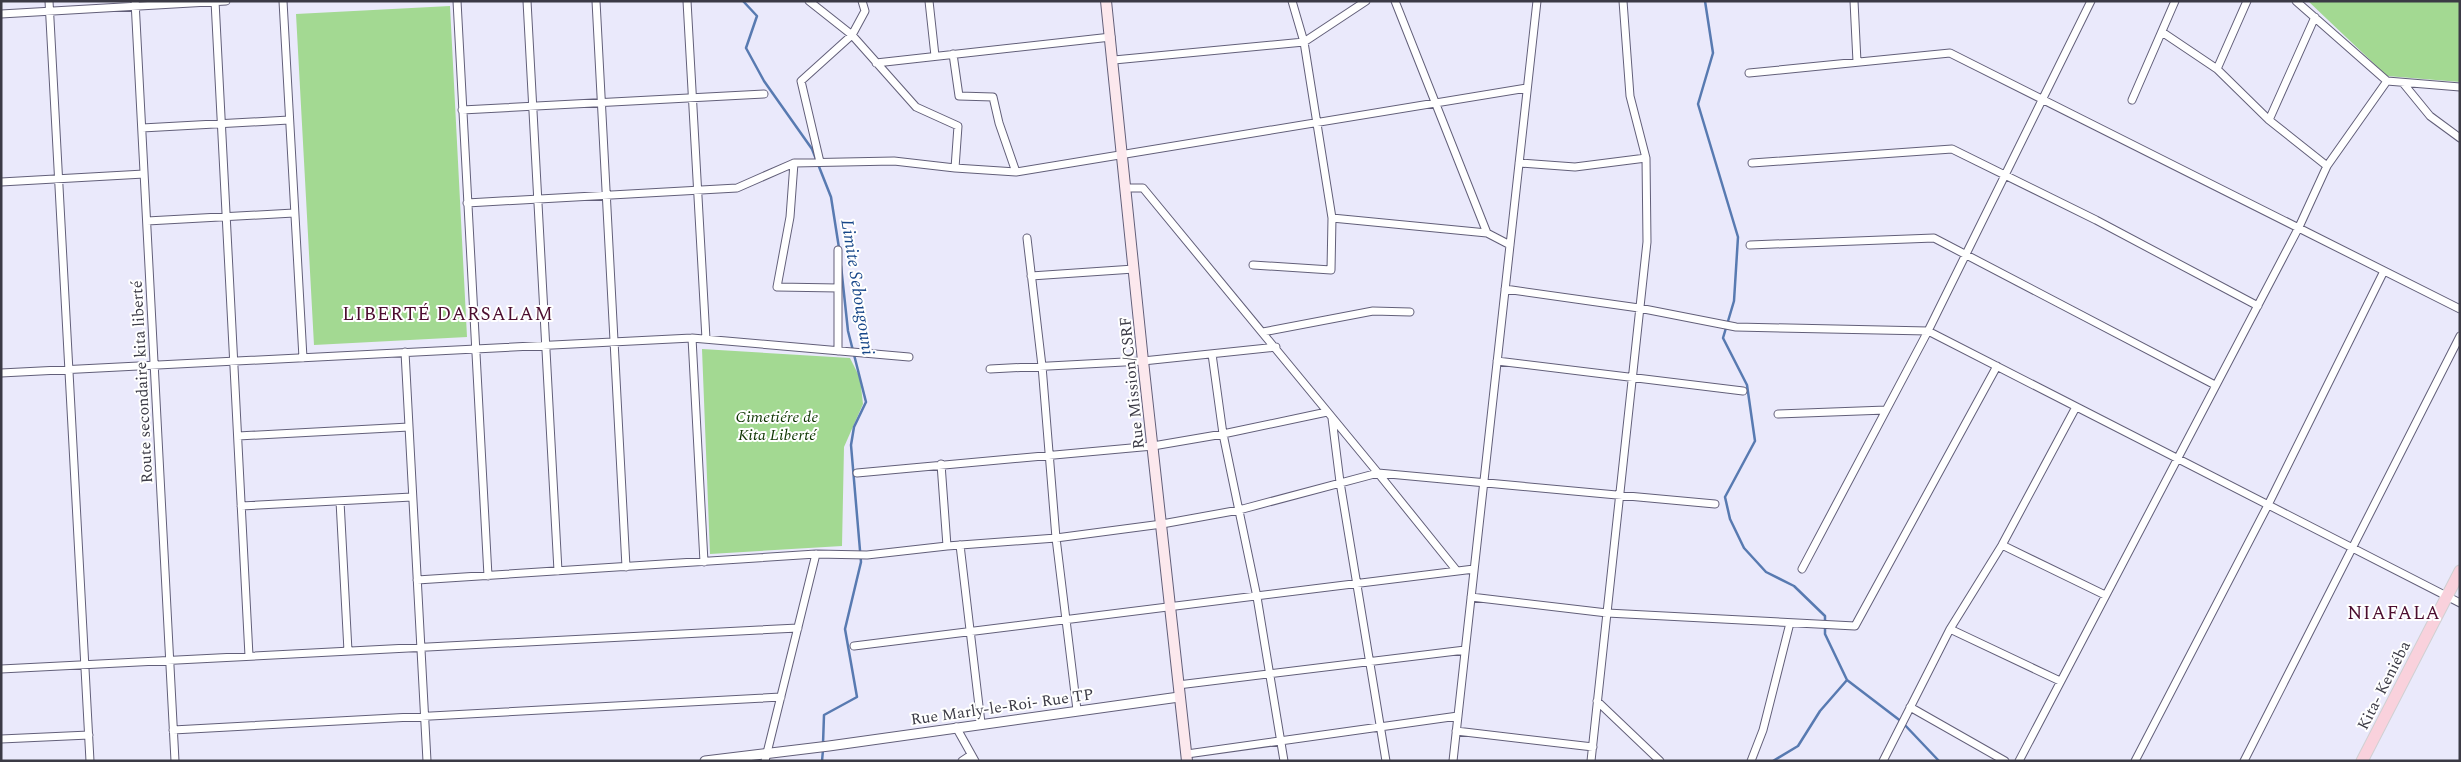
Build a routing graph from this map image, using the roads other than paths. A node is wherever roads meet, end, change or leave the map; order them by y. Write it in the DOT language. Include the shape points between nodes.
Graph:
graph roads {
  1 [pos="49,1"];
  2 [pos="226,1"];
  3 [pos="283,1"];
  4 [pos="457,1"];
  5 [pos="527,1"];
  6 [pos="596,1"];
  7 [pos="687,1"];
  8 [pos="809,1"];
  9 [pos="862,1"];
  10 [pos="929,1"];
  11 [pos="1106,1"];
  12 [pos="1292,1"];
  13 [pos="1366,1"];
  14 [pos="1395,1"];
  15 [pos="1537,1"];
  16 [pos="1623,1"];
  17 [pos="1854,1"];
  18 [pos="2091,1"];
  19 [pos="2175,1"];
  20 [pos="2247,1"];
  21 [pos="2296,1"];
  22 [pos="215,2"];
  23 [pos="135,4"];
  24 [pos="50,12"];
  25 [pos="1,14"];
  26 [pos="2315,17"];
  27 [pos="2162,32"];
  28 [pos="852,34"];
  29 [pos="1111,37"];
  30 [pos="1304,42"];
  31 [pos="953,54"];
  32 [pos="935,56"];
  33 [pos="1114,60"];
  34 [pos="1857,62"];
  35 [pos="876,63"];
  36 [pos="2217,69"];
  37 [pos="1749,73"];
  38 [pos="2386,81"];
  39 [pos="2403,83"];
  40 [pos="2460,87"];
  41 [pos="1527,88"];
  42 [pos="764,94"];
  43 [pos="692,98"];
  44 [pos="2043,98"];
  45 [pos="2132,100"];
  46 [pos="1435,102"];
  47 [pos="602,103"];
  48 [pos="533,107"];
  49 [pos="462,110"];
  50 [pos="289,120"];
  51 [pos="2269,120"];
  52 [pos="1316,123"];
  53 [pos="221,124"];
  54 [pos="142,128"];
  55 [pos="2460,138"];
  56 [pos="1123,156"];
  57 [pos="1646,158"];
  58 [pos="820,162"];
  59 [pos="794,163"];
  60 [pos="1519,163"];
  61 [pos="1752,163"];
  62 [pos="2327,166"];
  63 [pos="955,168"];
  64 [pos="1016,172"];
  65 [pos="144,174"];
  66 [pos="2005,175"];
  67 [pos="59,179"];
  68 [pos="1,182"];
  69 [pos="1126,188"];
  70 [pos="697,190"];
  71 [pos="606,195"];
  72 [pos="538,199"];
  73 [pos="468,203"];
  74 [pos="294,213"];
  75 [pos="226,216"];
  76 [pos="1332,218"];
  77 [pos="147,221"];
  78 [pos="2299,227"];
  79 [pos="1487,233"];
  80 [pos="1026,238"];
  81 [pos="1750,245"];
  82 [pos="1510,246"];
  83 [pos="838,250"];
  84 [pos="1966,255"];
  85 [pos="1253,265"];
  86 [pos="1134,269"];
  87 [pos="2384,270"];
  88 [pos="1031,276"];
  89 [pos="838,288"];
  90 [pos="1505,289"];
  91 [pos="2258,306"];
  92 [pos="1639,308"];
  93 [pos="2460,309"];
  94 [pos="1410,312"];
  95 [pos="1928,331"];
  96 [pos="1263,332"];
  97 [pos="2460,336"];
  98 [pos="692,338"];
  99 [pos="706,339"];
  100 [pos="614,342"];
  101 [pos="546,345"];
  102 [pos="1276,348"];
  103 [pos="475,349"];
  104 [pos="838,351"];
  105 [pos="405,352"];
  106 [pos="1212,354"];
  107 [pos="909,357"];
  108 [pos="302,358"];
  109 [pos="234,361"];
  110 [pos="1143,361"];
  111 [pos="1497,361"];
  112 [pos="154,365"];
  113 [pos="1042,366"];
  114 [pos="1997,366"];
  115 [pos="990,368"];
  116 [pos="69,369"];
  117 [pos="1,373"];
  118 [pos="1632,378"];
  119 [pos="2215,385"];
  120 [pos="1743,391"];
  121 [pos="2076,407"];
  122 [pos="1886,410"];
  123 [pos="1327,412"];
  124 [pos="1778,414"];
  125 [pos="1332,418"];
  126 [pos="409,426"];
  127 [pos="1223,434"];
  128 [pos="238,436"];
  129 [pos="1153,446"];
  130 [pos="1048,454"];
  131 [pos="2176,458"];
  132 [pos="941,464"];
  133 [pos="857,473"];
  134 [pos="1378,473"];
  135 [pos="1340,482"];
  136 [pos="1484,482"];
  137 [pos="1620,495"];
  138 [pos="412,497"];
  139 [pos="340,501"];
  140 [pos="1715,504"];
  141 [pos="2268,505"];
  142 [pos="241,506"];
  143 [pos="1239,510"];
  144 [pos="1162,524"];
  145 [pos="1056,538"];
  146 [pos="960,545"];
  147 [pos="2002,545"];
  148 [pos="947,546"];
  149 [pos="2353,549"];
  150 [pos="816,554"];
  151 [pos="704,562"];
  152 [pos="626,567"];
  153 [pos="1474,569"];
  154 [pos="1802,569"];
  155 [pos="558,571"];
  156 [pos="1457,571"];
  157 [pos="2460,571"];
  158 [pos="488,576"];
  159 [pos="417,580"];
  160 [pos="1358,584"];
  161 [pos="2105,595"];
  162 [pos="2447,596"];
  163 [pos="1257,597"];
  164 [pos="1471,597"];
  165 [pos="2460,603"];
  166 [pos="1170,608"];
  167 [pos="1607,613"];
  168 [pos="1066,620"];
  169 [pos="1790,622"];
  170 [pos="798,628"];
  171 [pos="1950,628"];
  172 [pos="970,632"];
  173 [pos="854,646"];
  174 [pos="420,647"];
  175 [pos="1465,650"];
  176 [pos="348,651"];
  177 [pos="249,656"];
  178 [pos="169,660"];
  179 [pos="1370,662"];
  180 [pos="85,665"];
  181 [pos="1,670"];
  182 [pos="1269,674"];
  183 [pos="2060,681"];
  184 [pos="1178,685"];
  185 [pos="1179,696"];
  186 [pos="781,697"];
  187 [pos="1597,701"];
  188 [pos="1910,707"];
  189 [pos="1077,710"];
  190 [pos="424,716"];
  191 [pos="1458,716"];
  192 [pos="981,723"];
  193 [pos="956,727"];
  194 [pos="1380,727"];
  195 [pos="173,730"];
  196 [pos="1456,731"];
  197 [pos="89,735"];
  198 [pos="1,739"];
  199 [pos="1281,741"];
  200 [pos="1592,746"];
  201 [pos="766,756"];
  202 [pos="1187,757"];
  203 [pos="973,758"];
  204 [pos="90,761"];
  205 [pos="175,761"];
  206 [pos="427,761"];
  207 [pos="705,761"];
  208 [pos="962,761"];
  209 [pos="1284,761"];
  210 [pos="1386,761"];
  211 [pos="1453,761"];
  212 [pos="1591,761"];
  213 [pos="1660,761"];
  214 [pos="1751,761"];
  215 [pos="1883,761"];
  216 [pos="2005,761"];
  217 [pos="2019,761"];
  218 [pos="2135,761"];
  219 [pos="2244,761"];
  220 [pos="2362,761"];
  1 -- 24 [label="street"];
  2 -- 22 [label="street"];
  3 -- 50 [label="street"];
  4 -- 49 [label="street"];
  5 -- 48 [label="street"];
  6 -- 47 [label="street"];
  7 -- 43 [label="street"];
  8 -- 28 [label="street"];
  9 -- 28 [label="street" via="865,11"];
  10 -- 32 [label="street"];
  11 -- 29 [label="main road, Rue Mission/CSRF"];
  12 -- 30 [label="street"];
  13 -- 30 [label="street"];
  14 -- 46 [label="street"];
  15 -- 41 [label="street"];
  16 -- 57 [label="street" via="1630,96"];
  17 -- 34 [label="street"];
  18 -- 44 [label="street"];
  19 -- 27 [label="street"];
  20 -- 36 [label="street"];
  21 -- 26 [label="street"];
  22 -- 23 [label="street"];
  22 -- 53 [label="street"];
  23 -- 24 [label="street"];
  23 -- 54 [label="street, Route secondaire kita liberté"];
  24 -- 25 [label="street"];
  24 -- 67 [label="street"];
  26 -- 38 [label="street"];
  26 -- 51 [label="street"];
  27 -- 36 [label="street"];
  27 -- 45 [label="street"];
  28 -- 35 [label="street"];
  28 -- 58 [label="street" via="801,81"];
  29 -- 31 [label="street"];
  29 -- 33 [label="main road, Rue Mission/CSRF"];
  30 -- 33 [label="street"];
  30 -- 52 [label="street"];
  31 -- 32 [label="street"];
  31 -- 64 [label="street" via="960,96 992,96"];
  32 -- 35 [label="street"];
  33 -- 56 [label="main road, Rue Mission/CSRF"];
  34 -- 37 [label="street"];
  34 -- 44 [label="street" via="1950,52"];
  35 -- 63 [label="street" via="916,107 958,126"];
  36 -- 51 [label="street"];
  38 -- 39 [label="street"];
  38 -- 62 [label="street"];
  39 -- 40 [label="street"];
  39 -- 55 [label="street" via="2430,116"];
  41 -- 46 [label="street"];
  41 -- 60 [label="street"];
  42 -- 43 [label="street"];
  43 -- 47 [label="street"];
  43 -- 70 [label="street"];
  44 -- 66 [label="street"];
  44 -- 78 [label="street"];
  46 -- 52 [label="street"];
  46 -- 79 [label="street"];
  47 -- 48 [label="street"];
  47 -- 71 [label="street"];
  48 -- 49 [label="street"];
  48 -- 72 [label="street"];
  49 -- 73 [label="street"];
  50 -- 53 [label="street"];
  50 -- 74 [label="street"];
  51 -- 62 [label="street"];
  52 -- 56 [label="street"];
  52 -- 76 [label="street"];
  53 -- 54 [label="street"];
  53 -- 75 [label="street"];
  54 -- 65 [label="street, Route secondaire kita liberté"];
  56 -- 64 [label="street"];
  56 -- 69 [label="main road, Rue Mission/CSRF"];
  57 -- 60 [label="street" via="1576,167"];
  57 -- 92 [label="street" via="1647,242"];
  58 -- 59 [label="street"];
  58 -- 63 [label="street" via="894,161"];
  59 -- 70 [label="street" via="737,188"];
  59 -- 89 [label="street" via="790,216 777,287"];
  60 -- 82 [label="street"];
  61 -- 66 [label="street" via="1952,149"];
  62 -- 78 [label="street"];
  63 -- 64 [label="street"];
  65 -- 67 [label="street"];
  65 -- 77 [label="street, Route secondaire kita liberté"];
  66 -- 84 [label="street"];
  66 -- 91 [label="street"];
  67 -- 68 [label="street"];
  67 -- 116 [label="street"];
  69 -- 86 [label="main road, Rue Mission/CSRF"];
  69 -- 96 [label="street" via="1143,188"];
  70 -- 71 [label="street"];
  70 -- 99 [label="street"];
  71 -- 72 [label="street"];
  71 -- 100 [label="street"];
  72 -- 73 [label="street"];
  72 -- 101 [label="street"];
  73 -- 103 [label="street"];
  74 -- 75 [label="street"];
  74 -- 108 [label="street"];
  75 -- 77 [label="street"];
  75 -- 109 [label="street"];
  76 -- 79 [label="street"];
  76 -- 85 [label="street" via="1331,270"];
  77 -- 112 [label="street, Route secondaire kita liberté"];
  78 -- 87 [label="street"];
  78 -- 91 [label="street"];
  79 -- 82 [label="street"];
  80 -- 88 [label="street"];
  81 -- 84 [label="street" via="1934,238"];
  82 -- 90 [label="street"];
  83 -- 89 [label="street"];
  84 -- 95 [label="street"];
  84 -- 119 [label="street"];
  86 -- 88 [label="street"];
  86 -- 110 [label="main road, Rue Mission/CSRF"];
  87 -- 93 [label="street"];
  87 -- 141 [label="street"];
  88 -- 113 [label="street"];
  89 -- 104 [label="street"];
  90 -- 92 [label="street"];
  90 -- 111 [label="street"];
  91 -- 119 [label="street"];
  92 -- 95 [label="street" via="1736,327"];
  92 -- 118 [label="street"];
  94 -- 96 [label="street" via="1373,310"];
  95 -- 114 [label="street"];
  95 -- 122 [label="street"];
  96 -- 102 [label="street"];
  97 -- 149 [label="street"];
  98 -- 99 [label="street"];
  98 -- 100 [label="street"];
  98 -- 151 [label="street"];
  99 -- 104 [label="street"];
  100 -- 101 [label="street"];
  100 -- 152 [label="street"];
  101 -- 103 [label="street"];
  101 -- 155 [label="street"];
  102 -- 106 [label="street"];
  102 -- 123 [label="street"];
  103 -- 105 [label="street"];
  103 -- 158 [label="street"];
  104 -- 107 [label="street"];
  105 -- 108 [label="street"];
  105 -- 126 [label="street"];
  106 -- 110 [label="street"];
  106 -- 127 [label="street"];
  108 -- 109 [label="street"];
  109 -- 112 [label="street"];
  109 -- 128 [label="street"];
  110 -- 113 [label="street"];
  110 -- 129 [label="main road, Rue Mission/CSRF"];
  111 -- 118 [label="street"];
  111 -- 136 [label="street"];
  112 -- 116 [label="street"];
  112 -- 178 [label="street, Route secondaire kita liberté"];
  113 -- 115 [label="street"];
  113 -- 130 [label="street"];
  114 -- 121 [label="street"];
  114 -- 169 [label="street" via="1855,626"];
  116 -- 117 [label="street"];
  116 -- 180 [label="street"];
  118 -- 120 [label="street"];
  118 -- 137 [label="street"];
  119 -- 131 [label="street"];
  121 -- 131 [label="street"];
  121 -- 147 [label="street"];
  122 -- 124 [label="street"];
  122 -- 154 [label="street"];
  123 -- 125 [label="street"];
  123 -- 127 [label="street"];
  125 -- 134 [label="street"];
  125 -- 135 [label="street"];
  126 -- 128 [label="street"];
  126 -- 138 [label="street"];
  127 -- 129 [label="street"];
  127 -- 143 [label="street"];
  128 -- 142 [label="street"];
  129 -- 130 [label="street"];
  129 -- 144 [label="main road, Rue Mission/CSRF"];
  130 -- 132 [label="street"];
  130 -- 145 [label="street"];
  131 -- 141 [label="street"];
  131 -- 161 [label="street"];
  132 -- 133 [label="street"];
  132 -- 148 [label="street"];
  134 -- 135 [label="street"];
  134 -- 136 [label="street"];
  134 -- 156 [label="street"];
  135 -- 143 [label="street"];
  135 -- 160 [label="street"];
  136 -- 137 [label="street"];
  136 -- 153 [label="street"];
  137 -- 140 [label="street"];
  137 -- 167 [label="street"];
  138 -- 139 [label="street"];
  138 -- 159 [label="street"];
  139 -- 142 [label="street"];
  139 -- 176 [label="street"];
  141 -- 149 [label="street"];
  141 -- 218 [label="street"];
  142 -- 177 [label="street"];
  143 -- 144 [label="street"];
  143 -- 163 [label="street"];
  144 -- 145 [label="street"];
  144 -- 166 [label="main road, Rue Mission/CSRF"];
  145 -- 146 [label="street"];
  145 -- 168 [label="street"];
  146 -- 148 [label="street"];
  146 -- 172 [label="street"];
  147 -- 161 [label="street"];
  147 -- 171 [label="street"];
  148 -- 150 [label="street" via="868,554"];
  149 -- 162 [label="street"];
  149 -- 219 [label="street"];
  150 -- 151 [label="street"];
  150 -- 170 [label="street"];
  151 -- 152 [label="street"];
  152 -- 155 [label="street"];
  153 -- 156 [label="street"];
  153 -- 164 [label="street"];
  155 -- 158 [label="street"];
  156 -- 160 [label="street"];
  157 -- 162 [label="main road, Kita- Keniéba"];
  158 -- 159 [label="street"];
  159 -- 174 [label="street"];
  160 -- 163 [label="street"];
  160 -- 179 [label="street"];
  161 -- 183 [label="street"];
  162 -- 165 [label="street"];
  162 -- 220 [label="main road, Kita- Keniéba"];
  163 -- 166 [label="street"];
  163 -- 182 [label="street"];
  164 -- 167 [label="street"];
  164 -- 175 [label="street"];
  166 -- 168 [label="street"];
  166 -- 184 [label="main road, Rue Mission/CSRF"];
  167 -- 169 [label="street"];
  167 -- 187 [label="street"];
  168 -- 172 [label="street"];
  168 -- 189 [label="street"];
  169 -- 214 [label="street" via="1763,730"];
  170 -- 174 [label="street"];
  170 -- 186 [label="street"];
  171 -- 183 [label="street"];
  171 -- 188 [label="street"];
  172 -- 173 [label="street"];
  172 -- 192 [label="street"];
  174 -- 176 [label="street"];
  174 -- 190 [label="street"];
  175 -- 179 [label="street"];
  175 -- 191 [label="street"];
  176 -- 177 [label="street"];
  177 -- 178 [label="street"];
  178 -- 180 [label="street"];
  178 -- 195 [label="street, Route secondaire kita liberté"];
  179 -- 182 [label="street"];
  179 -- 194 [label="street"];
  180 -- 181 [label="street"];
  180 -- 197 [label="street"];
  182 -- 184 [label="street"];
  182 -- 199 [label="street"];
  183 -- 217 [label="street"];
  184 -- 185 [label="main road, Rue Mission/CSRF"];
  185 -- 189 [label="street, Rue Marly-le-Roi- Rue TP"];
  185 -- 202 [label="main road, Rue Mission/CSRF"];
  186 -- 190 [label="street"];
  186 -- 201 [label="street"];
  187 -- 200 [label="street"];
  187 -- 213 [label="street"];
  188 -- 215 [label="street"];
  188 -- 216 [label="street"];
  189 -- 192 [label="street, Rue Marly-le-Roi- Rue TP"];
  190 -- 195 [label="street"];
  190 -- 206 [label="street"];
  191 -- 194 [label="street"];
  191 -- 196 [label="street"];
  192 -- 193 [label="street, Rue Marly-le-Roi- Rue TP"];
  193 -- 201 [label="street, Rue Marly-le-Roi- Rue TP"];
  193 -- 203 [label="street"];
  194 -- 199 [label="street"];
  194 -- 210 [label="street"];
  195 -- 205 [label="street, Route secondaire kita liberté"];
  196 -- 200 [label="street"];
  196 -- 211 [label="street"];
  197 -- 198 [label="street"];
  197 -- 204 [label="street"];
  199 -- 202 [label="street"];
  199 -- 209 [label="street"];
  200 -- 212 [label="street"];
  201 -- 207 [label="street"];
  203 -- 208 [label="street"];
}
